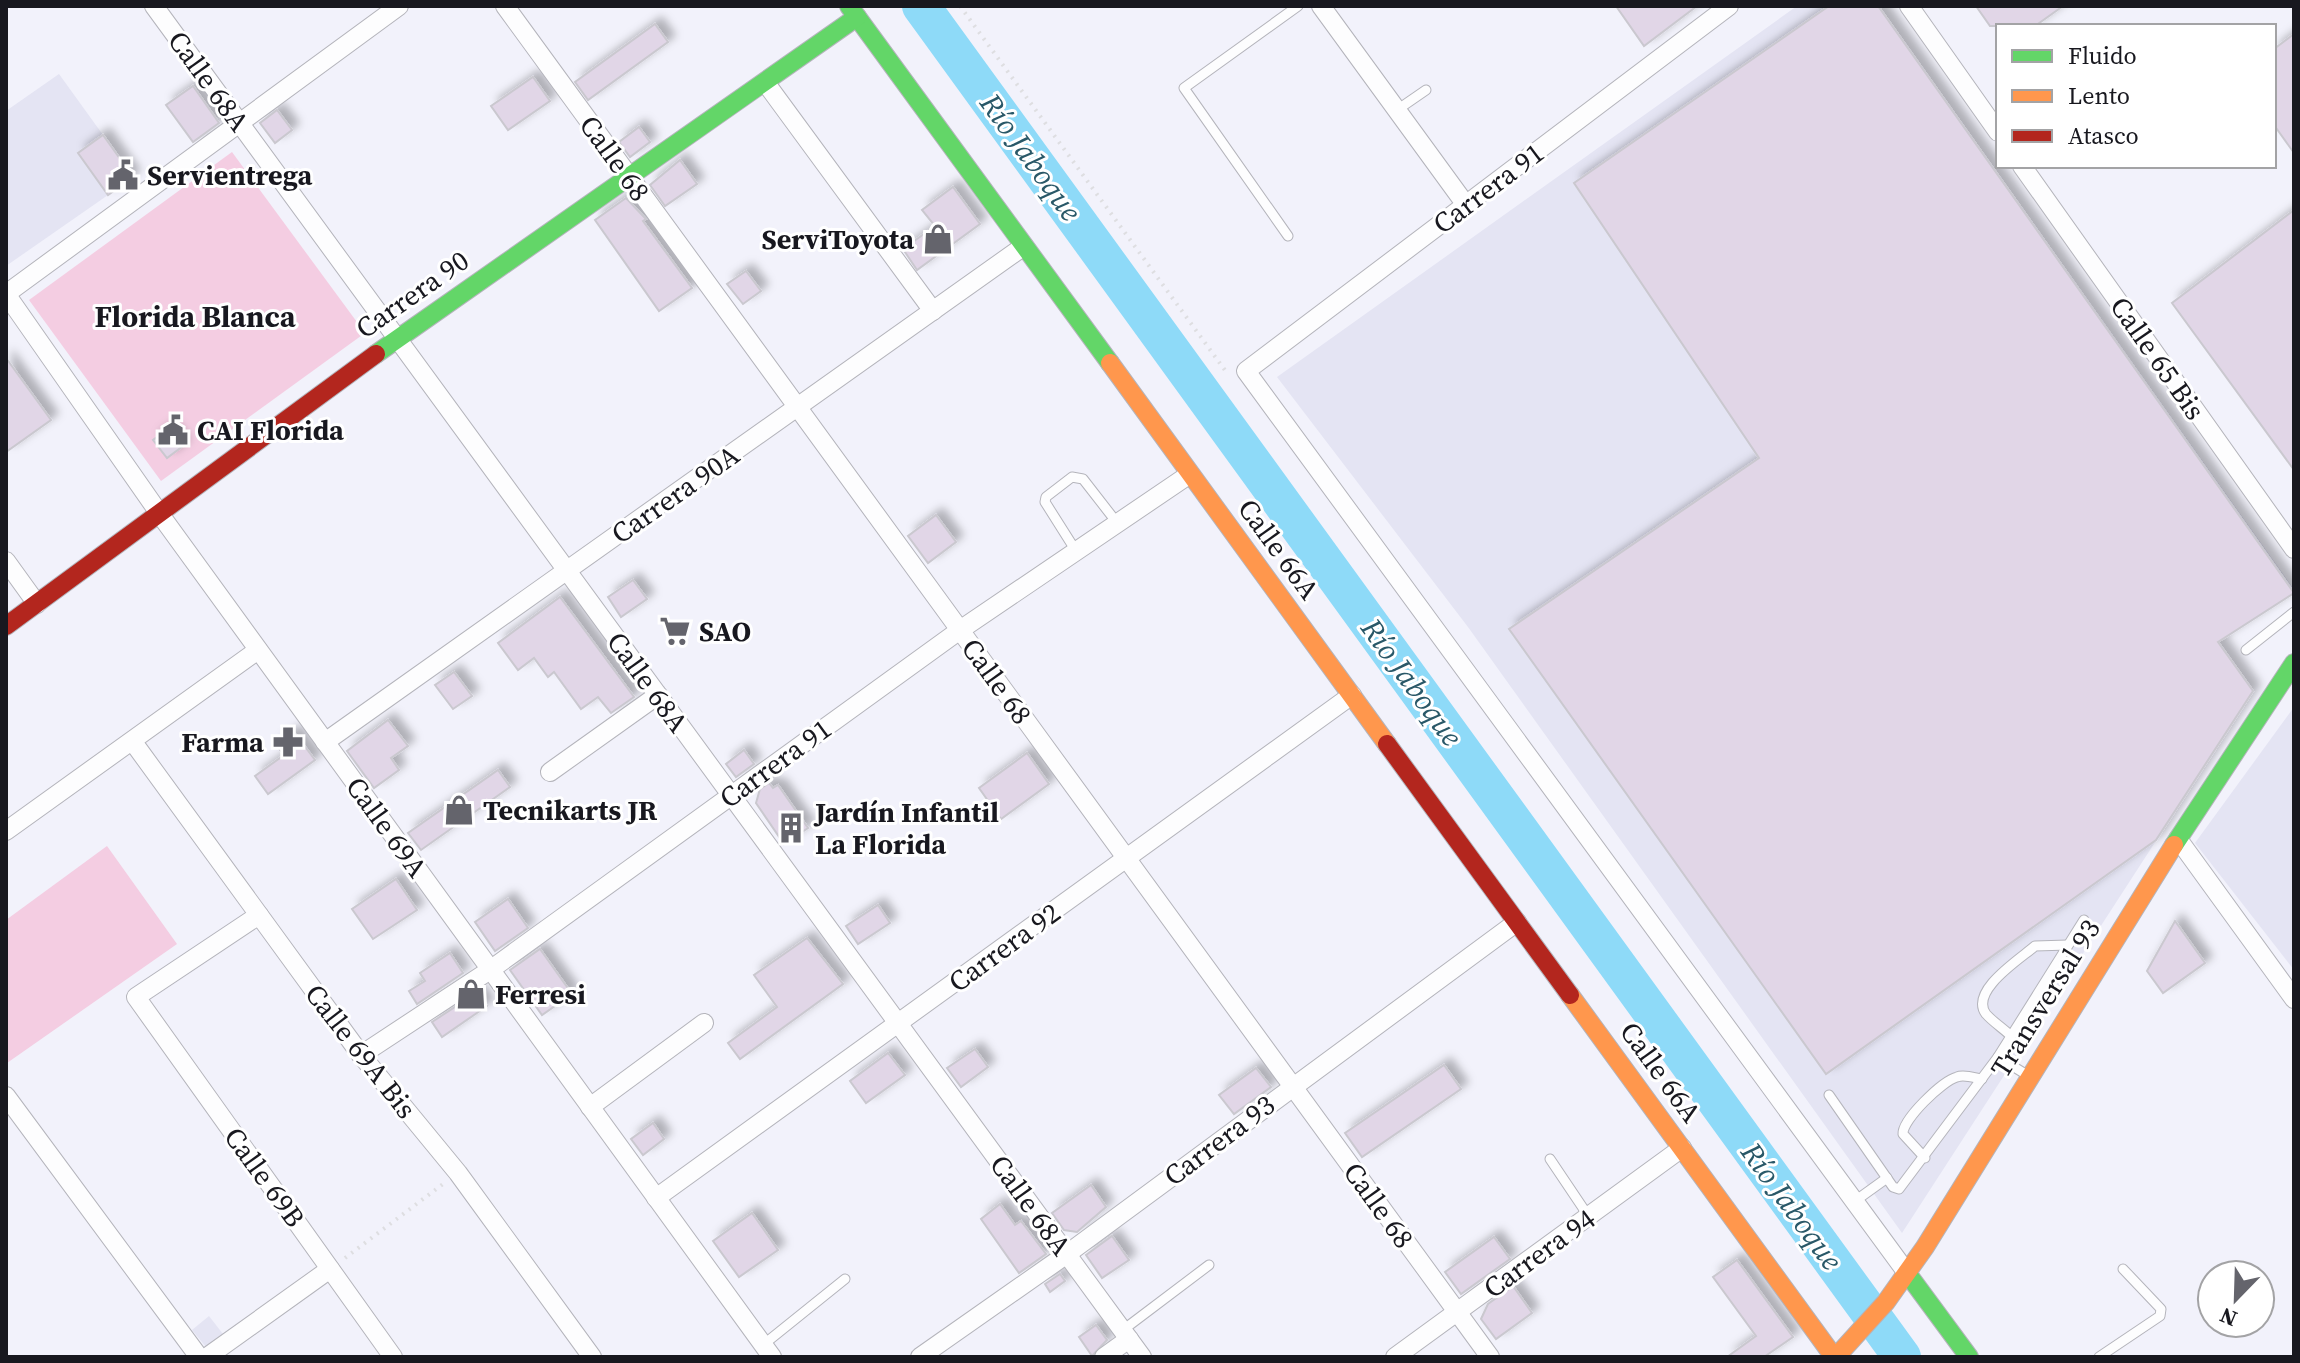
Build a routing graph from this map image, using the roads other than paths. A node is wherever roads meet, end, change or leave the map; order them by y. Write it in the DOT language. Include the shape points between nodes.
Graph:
graph roads {
  1 [pos="154,6"];
  2 [pos="399,6"];
  3 [pos="505,6"];
  4 [pos="1298,6"];
  5 [pos="1321,6"];
  6 [pos="1729,6"];
  7 [pos="1909,6"];
  8 [pos="853,12"];
  9 [pos="765,82"];
  10 [pos="1426,90"];
  11 [pos="1397,110"];
  12 [pos="241,125"];
  13 [pos="1996,129"];
  14 [pos="2023,168"];
  15 [pos="629,177"];
  16 [pos="1466,205"];
  17 [pos="1288,236"];
  18 [pos="1024,246"];
  19 [pos="6,294"];
  20 [pos="933,311"];
  21 [pos="398,339"];
  22 [pos="797,407"];
  23 [pos="1190,474"];
  24 [pos="159,513"];
  25 [pos="1118,524"];
  26 [pos="2294,549"];
  27 [pos="1076,551"];
  28 [pos="6,561"];
  29 [pos="567,570"];
  30 [pos="37,604"];
  31 [pos="2294,612"];
  32 [pos="6,626"];
  33 [pos="960,630"];
  34 [pos="258,650"];
  35 [pos="2246,650"];
  36 [pos="2294,663"];
  37 [pos="658,695"];
  38 [pos="1352,695"];
  39 [pos="133,742"];
  40 [pos="325,742"];
  41 [pos="550,772"];
  42 [pos="731,795"];
  43 [pos="6,831"];
  44 [pos="2178,839"];
  45 [pos="1126,858"];
  46 [pos="259,915"];
  47 [pos="2084,920"];
  48 [pos="1517,922"];
  49 [pos="2068,945"];
  50 [pos="490,970"];
  51 [pos="2294,999"];
  52 [pos="704,1023"];
  53 [pos="898,1023"];
  54 [pos="2011,1036"];
  55 [pos="361,1055"];
  56 [pos="1998,1057"];
  57 [pos="2029,1076"];
  58 [pos="1982,1079"];
  59 [pos="1292,1085"];
  60 [pos="1829,1095"];
  61 [pos="6,1096"];
  62 [pos="590,1107"];
  63 [pos="1682,1148"];
  64 [pos="1925,1158"];
  65 [pos="1550,1159"];
  66 [pos="1887,1178"];
  67 [pos="656,1198"];
  68 [pos="1855,1201"];
  69 [pos="1589,1217"];
  70 [pos="1067,1254"];
  71 [pos="1209,1265"];
  72 [pos="330,1269"];
  73 [pos="2123,1269"];
  74 [pos="1907,1273"];
  75 [pos="845,1279"];
  76 [pos="1457,1312"];
  77 [pos="1126,1335"];
  78 [pos="767,1351"];
  79 [pos="197,1356"];
  80 [pos="393,1357"];
  81 [pos="592,1357"];
  82 [pos="920,1357"];
  83 [pos="1104,1357"];
  84 [pos="1142,1357"];
  85 [pos="1395,1357"];
  86 [pos="1490,1357"];
  87 [pos="1835,1357"];
  88 [pos="1969,1357"];
  89 [pos="2099,1357"];
  1 -- 12 [label="street, Calle 68A"];
  2 -- 12 [label="street"];
  3 -- 15 [label="street, Calle 68"];
  4 -- 17 [label="lane" via="1184,88"];
  5 -- 11 [label="street"];
  6 -- 16 [label="street, Carrera 91"];
  7 -- 13 [label="street"];
  8 -- 9 [label="street, Carrera 90"];
  8 -- 18 [label="street, Calle 66A"];
  9 -- 15 [label="street, Carrera 90"];
  9 -- 20 [label="street"];
  10 -- 11 [label="lane"];
  11 -- 16 [label="street"];
  12 -- 19 [label="street"];
  12 -- 21 [label="street, Calle 68A"];
  14 -- 26 [label="street, Calle 65 Bis"];
  15 -- 21 [label="street, Carrera 90"];
  15 -- 22 [label="street, Calle 68"];
  16 -- 68 [label="street, Carrera 91" via="1246,371"];
  18 -- 20 [label="street, Carrera 90A"];
  18 -- 23 [label="street, Calle 66A"];
  19 -- 24 [label="street, Calle 69A"];
  20 -- 22 [label="street, Carrera 90A"];
  21 -- 24 [label="street, Carrera 90"];
  21 -- 29 [label="street, Calle 68A"];
  22 -- 29 [label="street, Carrera 90A"];
  22 -- 33 [label="street, Calle 68"];
  23 -- 25 [label="street, Carrera 91"];
  23 -- 38 [label="street, Calle 66A"];
  24 -- 30 [label="street, Carrera 90"];
  24 -- 34 [label="street, Calle 69A"];
  25 -- 27 [label="street, Carrera 91"];
  25 -- 27 [label="lane" via="1083,479 1072,477 1045,502"];
  27 -- 33 [label="street, Carrera 91"];
  28 -- 30 [label="street"];
  29 -- 37 [label="street, Calle 68A"];
  29 -- 40 [label="street, Carrera 90A"];
  30 -- 32 [label="street, Carrera 90"];
  31 -- 35 [label="lane"];
  33 -- 42 [label="street, Carrera 91"];
  33 -- 45 [label="street, Calle 68"];
  34 -- 39 [label="street"];
  34 -- 40 [label="street, Calle 69A"];
  36 -- 44 [label="street, Transversal 93"];
  37 -- 41 [label="street"];
  37 -- 42 [label="street, Calle 68A"];
  38 -- 45 [label="street, Carrera 92"];
  38 -- 48 [label="street, Calle 66A"];
  39 -- 43 [label="street"];
  39 -- 46 [label="street, Calle 69A Bis"];
  40 -- 50 [label="street, Calle 69A"];
  42 -- 50 [label="street, Carrera 91"];
  42 -- 53 [label="street, Calle 68A"];
  44 -- 51 [label="street"];
  44 -- 57 [label="street, Transversal 93"];
  45 -- 53 [label="street, Carrera 92"];
  45 -- 59 [label="street, Calle 68"];
  46 -- 55 [label="street, Calle 69A Bis"];
  46 -- 72 [label="street, Calle 69B" via="136,997"];
  47 -- 49 [label="lane"];
  48 -- 59 [label="street, Carrera 93"];
  48 -- 63 [label="street, Calle 66A"];
  49 -- 54 [label="lane"];
  49 -- 54 [label="lane" via="2035,946 1986,989 1985,1012"];
  50 -- 55 [label="street, Carrera 91"];
  50 -- 62 [label="street, Calle 69A"];
  52 -- 62 [label="street"];
  53 -- 67 [label="street, Carrera 92"];
  53 -- 70 [label="street, Calle 68A"];
  54 -- 56 [label="lane"];
  55 -- 81 [label="street, Calle 69A Bis" via="458,1173"];
  56 -- 57 [label="lane"];
  56 -- 58 [label="lane"];
  57 -- 74 [label="street, Transversal 93"];
  58 -- 64 [label="lane"];
  58 -- 64 [label="lane" via="1960,1075 1948,1081 1904,1122 1903,1134"];
  59 -- 70 [label="street, Carrera 93"];
  59 -- 76 [label="street, Calle 68"];
  60 -- 66 [label="lane"];
  61 -- 79 [label="street"];
  62 -- 67 [label="street, Calle 69A"];
  63 -- 69 [label="street, Carrera 94"];
  63 -- 87 [label="street, Calle 66A"];
  64 -- 66 [label="lane" via="1903,1187 1893,1187"];
  65 -- 69 [label="lane"];
  66 -- 68 [label="lane"];
  67 -- 78 [label="street, Calle 69A"];
  68 -- 74 [label="street"];
  69 -- 76 [label="street, Carrera 94"];
  70 -- 77 [label="street, Calle 68A"];
  70 -- 82 [label="street, Carrera 93"];
  71 -- 77 [label="lane"];
  72 -- 79 [label="street"];
  72 -- 80 [label="street, Calle 69B"];
  73 -- 89 [label="lane" via="2161,1309 2160,1316"];
  74 -- 87 [label="street, Transversal 93"];
  74 -- 88 [label="street"];
  75 -- 78 [label="lane"];
  76 -- 85 [label="street, Carrera 94"];
  76 -- 86 [label="street, Calle 68"];
  77 -- 83 [label="street"];
  77 -- 84 [label="street, Calle 68A"];
}
